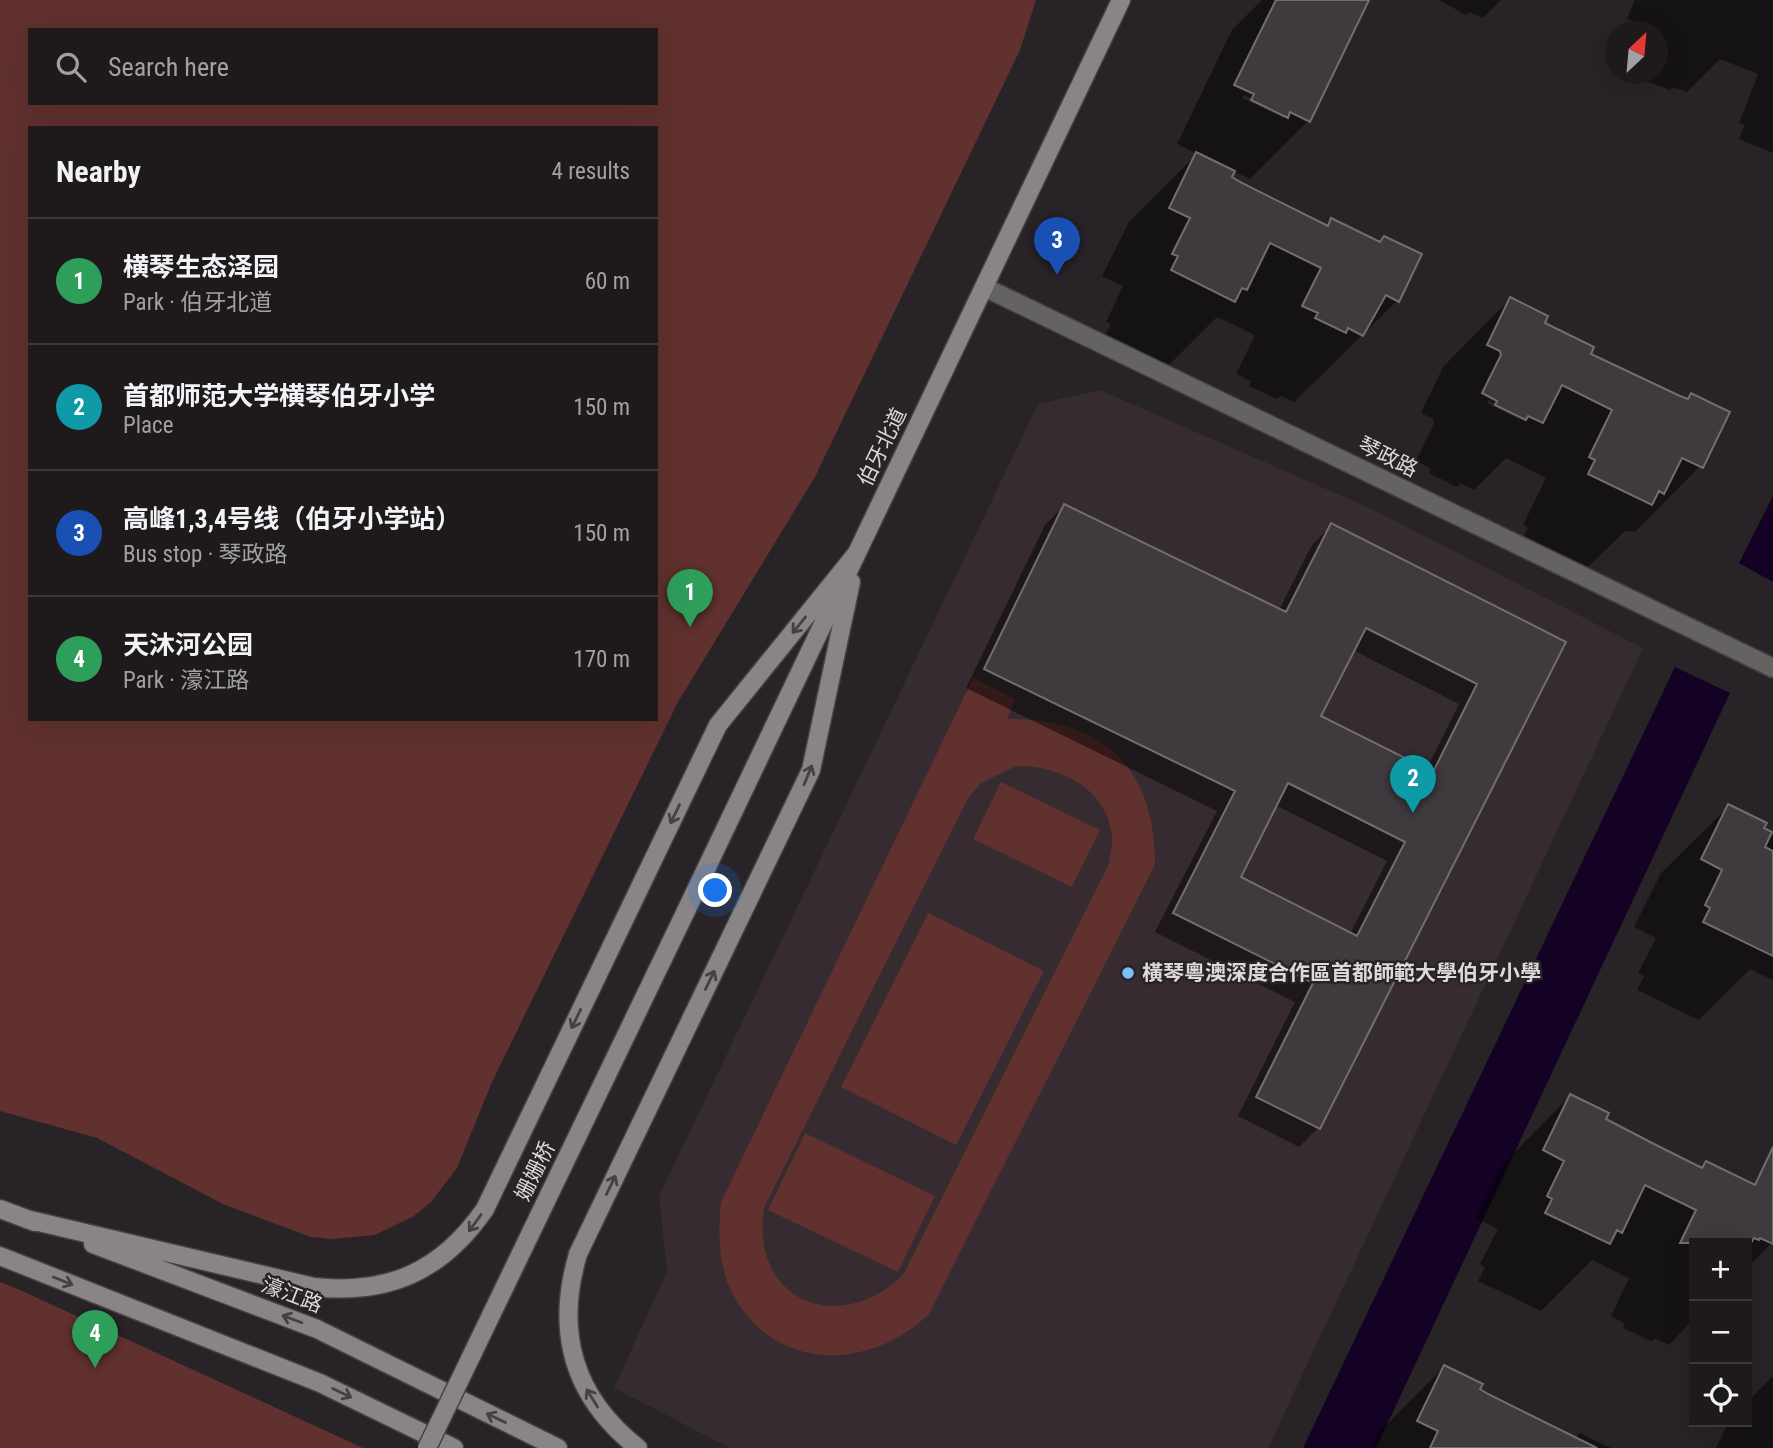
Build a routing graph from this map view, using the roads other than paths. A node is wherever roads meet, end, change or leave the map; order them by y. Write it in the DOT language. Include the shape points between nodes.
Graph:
graph roads {
  1 [pos="1121,0"];
  2 [pos="984,287"];
  3 [pos="857,553"];
  4 [pos="1773,668"];
  5 [pos="684,913"];
  6 [pos="0,1209"];
  7 [pos="26,1219"];
  8 [pos="0,1256"];
  9 [pos="427,1448"];
  10 [pos="454,1448"];
  11 [pos="558,1448"];
  12 [pos="638,1448"];
  1 -- 2 [label="main road, 伯牙北道"];
  2 -- 3 [label="main road, 伯牙北道"];
  2 -- 4 [label="street, 琴政路"];
  3 -- 5 [label="main road, 伯牙北道"];
  3 -- 7 [label="main road, one-way" via="718,725 485,1209 453,1247 412,1275 339,1290"];
  12 -- 3 [label="main road, one-way" via="605,1418 579,1376 567,1327 571,1278 578,1254 811,770"];
  5 -- 9 [label="main road, 姗姗桥, bridge"];
  6 -- 7 [label="main road, 濠江路"];
  11 -- 7 [label="main road, 濠江路, one-way" via="317,1329"];
  8 -- 10 [label="main road, one-way" via="320,1382"];
}
